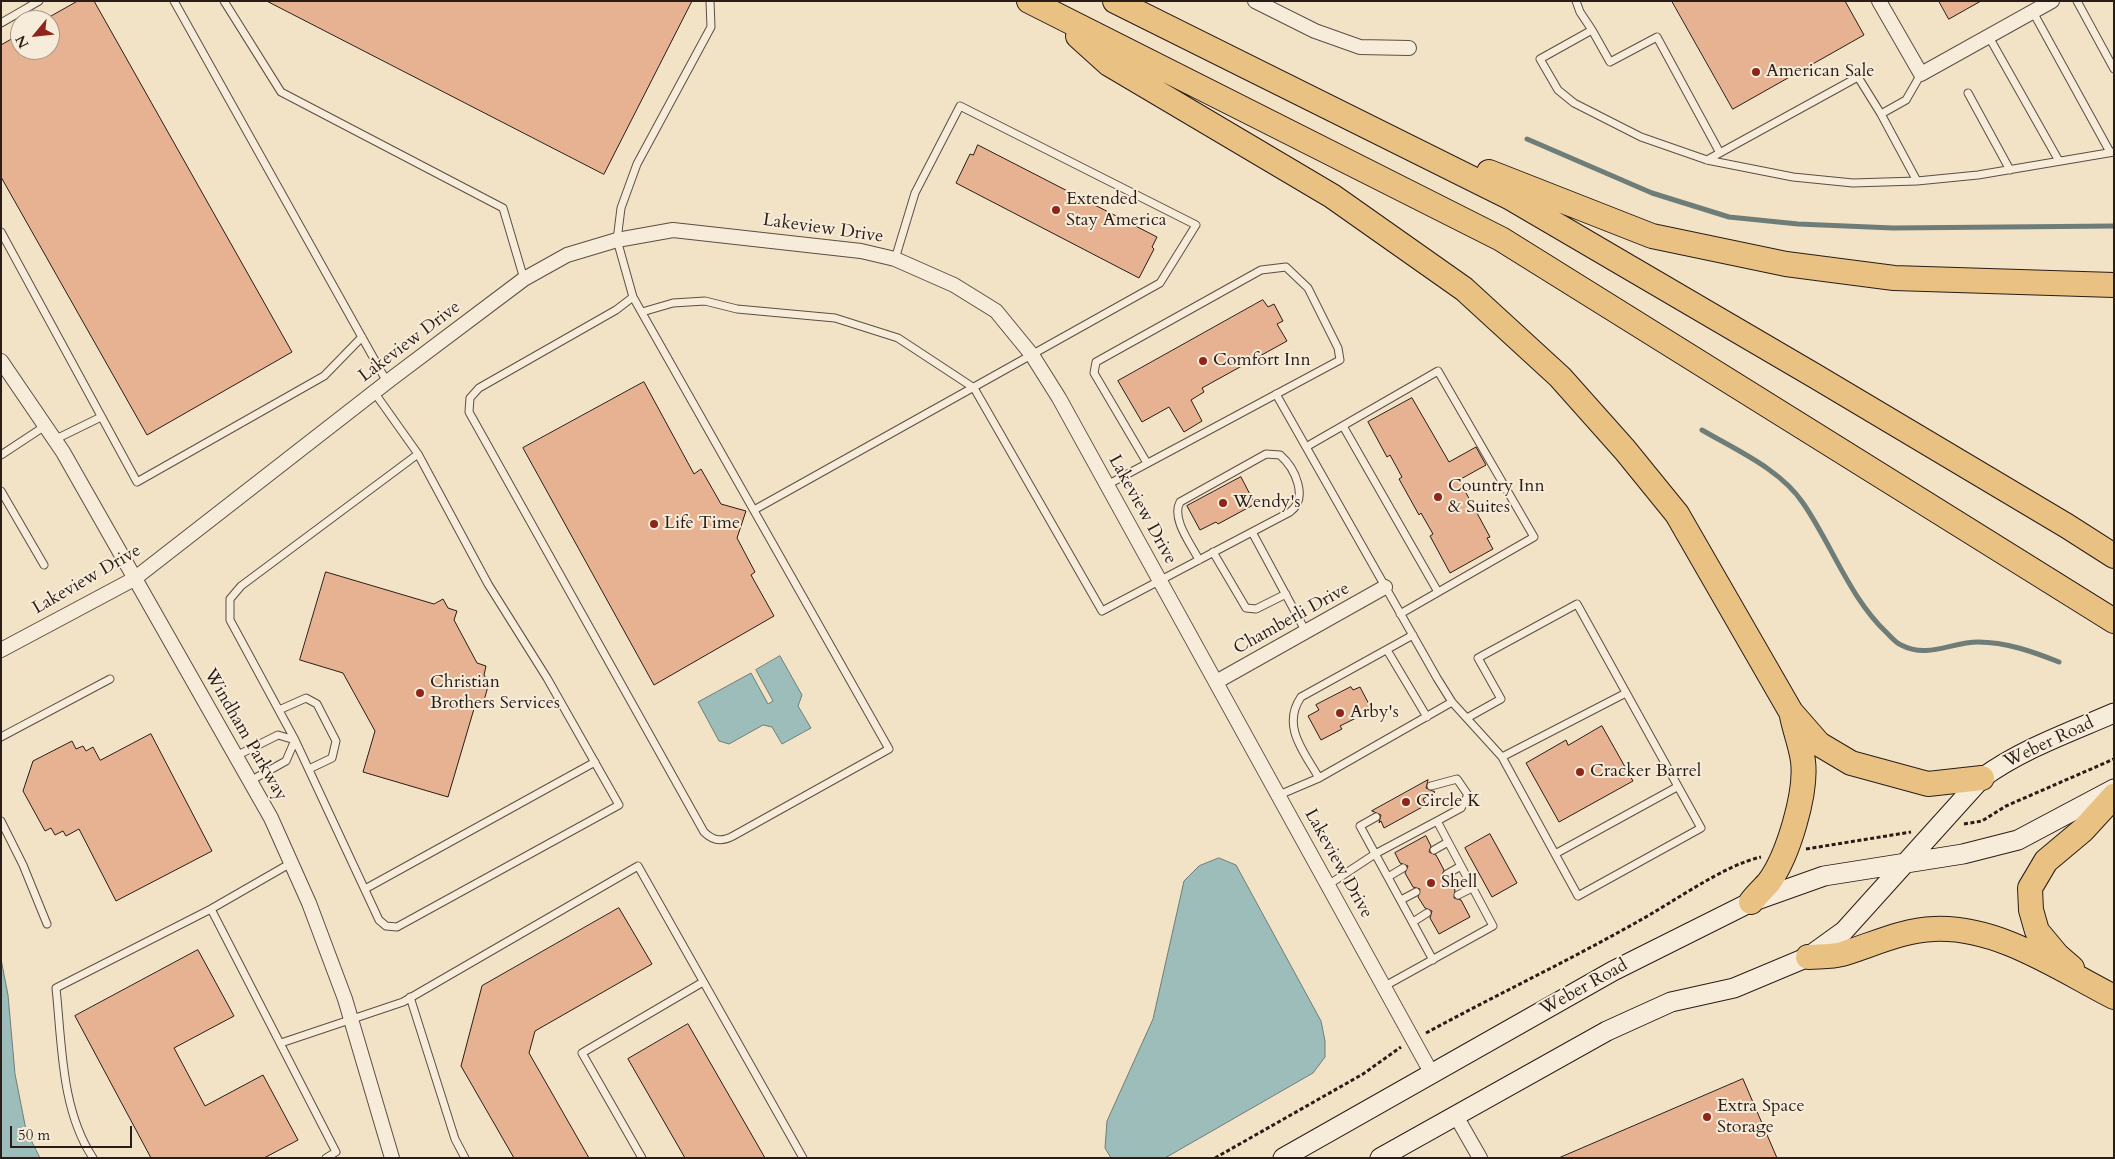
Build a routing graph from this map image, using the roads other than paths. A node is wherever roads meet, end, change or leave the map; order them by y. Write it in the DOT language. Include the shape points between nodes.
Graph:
graph roads {
  1 [pos="39,1"];
  2 [pos="174,1"];
  3 [pos="224,1"];
  4 [pos="710,1"];
  5 [pos="1029,1"];
  6 [pos="1115,1"];
  7 [pos="1121,1"];
  8 [pos="1255,1"];
  9 [pos="1576,1"];
  10 [pos="1879,1"];
  11 [pos="2052,1"];
  12 [pos="2077,1"];
  13 [pos="2033,12"];
  14 [pos="1054,15"];
  15 [pos="1,23"];
  16 [pos="1592,30"];
  17 [pos="1988,37"];
  18 [pos="1409,48"];
  19 [pos="2114,69"];
  20 [pos="1921,74"];
  21 [pos="1968,93"];
  22 [pos="1881,114"];
  23 [pos="2112,152"];
  24 [pos="1720,153"];
  25 [pos="1707,160"];
  26 [pos="2059,161"];
  27 [pos="2010,170"];
  28 [pos="1917,181"];
  29 [pos="1,232"];
  30 [pos="617,240"];
  31 [pos="895,259"];
  32 [pos="524,279"];
  33 [pos="2114,285"];
  34 [pos="633,297"];
  35 [pos="642,312"];
  36 [pos="362,337"];
  37 [pos="1032,355"];
  38 [pos="1,362"];
  39 [pos="387,382"];
  40 [pos="974,388"];
  41 [pos="374,392"];
  42 [pos="1276,394"];
  43 [pos="101,417"];
  44 [pos="46,426"];
  45 [pos="1343,426"];
  46 [pos="54,440"];
  47 [pos="1306,447"];
  48 [pos="418,454"];
  49 [pos="1,455"];
  50 [pos="1147,463"];
  51 [pos="1107,485"];
  52 [pos="1,491"];
  53 [pos="754,510"];
  54 [pos="1252,532"];
  55 [pos="1214,552"];
  56 [pos="2114,556"];
  57 [pos="1199,560"];
  58 [pos="44,565"];
  59 [pos="134,579"];
  60 [pos="1160,580"];
  61 [pos="1386,588"];
  62 [pos="1438,592"];
  63 [pos="1286,594"];
  64 [pos="1400,614"];
  65 [pos="2114,621"];
  66 [pos="1306,632"];
  67 [pos="1413,635"];
  68 [pos="1,650"];
  69 [pos="1387,650"];
  70 [pos="110,679"];
  71 [pos="1216,682"];
  72 [pos="1626,693"];
  73 [pos="1452,702"];
  74 [pos="279,710"];
  75 [pos="1791,712"];
  76 [pos="2114,713"];
  77 [pos="1426,716"];
  78 [pos="1467,718"];
  79 [pos="1,737"];
  80 [pos="295,740"];
  81 [pos="236,756"];
  82 [pos="1502,757"];
  83 [pos="595,762"];
  84 [pos="309,769"];
  85 [pos="1319,778"];
  86 [pos="1982,778"];
  87 [pos="250,781"];
  88 [pos="1431,786"];
  89 [pos="1678,787"];
  90 [pos="2114,788"];
  91 [pos="1278,794"];
  92 [pos="2114,796"];
  93 [pos="1376,817"];
  94 [pos="1,821"];
  95 [pos="1437,821"];
  96 [pos="1448,842"];
  97 [pos="1434,850"];
  98 [pos="1375,854"];
  99 [pos="1556,854"];
  100 [pos="291,863"];
  101 [pos="1904,864"];
  102 [pos="1461,866"];
  103 [pos="1403,868"];
  104 [pos="1447,874"];
  105 [pos="1388,877"];
  106 [pos="1328,885"];
  107 [pos="1472,888"];
  108 [pos="365,889"];
  109 [pos="1416,892"];
  110 [pos="1458,895"];
  111 [pos="1401,900"];
  112 [pos="1750,902"];
  113 [pos="211,909"];
  114 [pos="1427,913"];
  115 [pos="1413,922"];
  116 [pos="47,924"];
  117 [pos="1808,957"];
  118 [pos="1434,960"];
  119 [pos="704,982"];
  120 [pos="1385,986"];
  121 [pos="2104,992"];
  122 [pos="410,997"];
  123 [pos="351,1019"];
  124 [pos="281,1043"];
  125 [pos="1432,1074"];
  126 [pos="1456,1116"];
  127 [pos="92,1158"];
  128 [pos="326,1158"];
  129 [pos="392,1158"];
  130 [pos="465,1158"];
  131 [pos="642,1158"];
  132 [pos="803,1158"];
  133 [pos="1283,1158"];
  134 [pos="1380,1158"];
  135 [pos="1480,1158"];
  1 -- 15 [label="lane"];
  2 -- 36 [label="lane"];
  3 -- 32 [label="lane" via="281,92 503,208"];
  4 -- 30 [label="lane" via="711,27 637,164 621,208"];
  5 -- 14 [label="highway"];
  6 -- 56 [label="highway" via="1510,197"];
  7 -- 33 [label="highway" via="1440,152 1652,236 1786,264 1894,278"];
  8 -- 18 [label="street" via="1315,31 1360,47"];
  9 -- 16 [label="lane"];
  10 -- 20 [label="street"];
  11 -- 13 [label="street"];
  12 -- 19 [label="lane"];
  13 -- 17 [label="street"];
  13 -- 23 [label="lane"];
  14 -- 65 [label="highway" via="1500,239"];
  14 -- 75 [label="highway" via="1109,64 1332,196 1464,289 1560,377 1677,514"];
  16 -- 24 [label="lane" via="1610,62 1657,37"];
  16 -- 25 [label="lane" via="1540,59 1558,90 1574,103 1641,137"];
  17 -- 20 [label="street"];
  17 -- 26 [label="lane"];
  20 -- 22 [label="lane" via="1906,100"];
  21 -- 27 [label="lane"];
  22 -- 24 [label="lane" via="1858,76"];
  22 -- 28 [label="lane"];
  23 -- 26 [label="lane"];
  24 -- 25 [label="lane"];
  25 -- 28 [label="lane" via="1793,177 1852,183"];
  26 -- 27 [label="lane"];
  27 -- 28 [label="lane"];
  29 -- 43 [label="lane"];
  30 -- 31 [label="street, Lakeview Drive" via="673,230 860,251"];
  30 -- 32 [label="street, Lakeview Drive" via="567,255"];
  30 -- 34 [label="lane"];
  31 -- 37 [label="street, Lakeview Drive" via="954,285 996,311"];
  31 -- 37 [label="lane" via="915,193 960,106 1196,225 1160,283"];
  32 -- 39 [label="street, Lakeview Drive"];
  34 -- 35 [label="lane"];
  34 -- 53 [label="lane" via="616,310 479,388 470,398 469,412 704,832 720,841 889,749"];
  35 -- 40 [label="lane" via="673,303 706,301 737,309 835,318 898,338"];
  35 -- 53 [label="lane"];
  36 -- 39 [label="lane"];
  36 -- 43 [label="lane" via="324,376 137,482"];
  37 -- 40 [label="lane"];
  37 -- 51 [label="street, Lakeview Drive"];
  38 -- 44 [label="street, Windham Parkway"];
  39 -- 41 [label="street, Lakeview Drive"];
  40 -- 53 [label="lane"];
  40 -- 60 [label="lane" via="1102,611"];
  41 -- 48 [label="lane"];
  41 -- 59 [label="street, Lakeview Drive"];
  42 -- 47 [label="lane"];
  42 -- 50 [label="lane"];
  42 -- 50 [label="lane" via="1340,360 1308,288 1286,267 1261,270 1096,362 1094,373"];
  43 -- 46 [label="lane"];
  44 -- 46 [label="street, Windham Parkway"];
  44 -- 49 [label="lane"];
  45 -- 47 [label="lane"];
  45 -- 62 [label="lane"];
  45 -- 62 [label="lane" via="1438,371 1534,537"];
  46 -- 59 [label="street, Windham Parkway"];
  47 -- 61 [label="lane"];
  48 -- 74 [label="lane" via="241,586 230,599 230,620"];
  48 -- 83 [label="lane" via="488,584"];
  50 -- 51 [label="lane"];
  51 -- 60 [label="street, Lakeview Drive"];
  52 -- 58 [label="lane"];
  54 -- 55 [label="lane"];
  54 -- 57 [label="lane" via="1290,512 1299,503 1301,490 1284,458 1276,453 1266,454 1180,502 1178,519"];
  54 -- 63 [label="lane"];
  55 -- 57 [label="lane"];
  55 -- 63 [label="lane" via="1246,608 1256,609"];
  57 -- 60 [label="lane"];
  59 -- 68 [label="street, Lakeview Drive"];
  59 -- 81 [label="street, Windham Parkway"];
  60 -- 71 [label="street, Lakeview Drive"];
  61 -- 64 [label="lane"];
  61 -- 66 [label="street, Chamberli Drive"];
  62 -- 64 [label="lane"];
  63 -- 66 [label="lane"];
  64 -- 67 [label="lane"];
  66 -- 71 [label="street, Chamberli Drive"];
  67 -- 69 [label="lane"];
  67 -- 73 [label="lane"];
  69 -- 77 [label="lane"];
  69 -- 85 [label="lane" via="1301,697 1295,706 1292,715 1294,734"];
  70 -- 79 [label="lane"];
  71 -- 91 [label="street, Lakeview Drive"];
  72 -- 78 [label="lane" via="1577,604 1478,658 1501,700"];
  72 -- 82 [label="lane"];
  72 -- 89 [label="lane"];
  73 -- 77 [label="lane"];
  73 -- 78 [label="lane"];
  74 -- 80 [label="lane"];
  74 -- 84 [label="lane" via="306,698 317,704 336,741 332,758"];
  75 -- 86 [label="highway" via="1819,744 1851,764 1928,784"];
  75 -- 112 [label="highway" via="1803,761 1804,786 1784,852 1769,881"];
  76 -- 86 [label="main road, Weber Road" via="2031,748"];
  77 -- 85 [label="lane"];
  78 -- 82 [label="lane"];
  80 -- 81 [label="lane" via="278,735"];
  80 -- 84 [label="lane"];
  80 -- 87 [label="lane" via="286,761"];
  81 -- 87 [label="street, Windham Parkway"];
  82 -- 99 [label="lane"];
  83 -- 108 [label="lane"];
  83 -- 108 [label="lane" via="619,805 396,927 386,926 379,920"];
  84 -- 108 [label="lane"];
  85 -- 91 [label="lane"];
  86 -- 101 [label="main road, Weber Road"];
  87 -- 100 [label="street, Windham Parkway"];
  88 -- 95 [label="lane" via="1457,779 1468,796 1461,808"];
  89 -- 99 [label="lane"];
  89 -- 99 [label="lane" via="1701,828 1578,896"];
  90 -- 101 [label="main road, Weber Road" via="2018,840"];
  91 -- 106 [label="street, Lakeview Drive"];
  92 -- 121 [label="highway" via="2083,830 2046,861 2030,888 2036,930 2057,955"];
  93 -- 98 [label="lane" via="1360,826"];
  94 -- 116 [label="lane"];
  95 -- 96 [label="lane"];
  95 -- 98 [label="lane"];
  96 -- 97 [label="lane"];
  96 -- 102 [label="lane"];
  98 -- 105 [label="lane"];
  98 -- 106 [label="lane"];
  100 -- 113 [label="lane"];
  100 -- 123 [label="street, Windham Parkway"];
  101 -- 112 [label="main road, Weber Road" via="1824,876"];
  101 -- 117 [label="main road, Weber Road" via="1844,931"];
  102 -- 104 [label="lane"];
  102 -- 107 [label="lane"];
  103 -- 105 [label="lane"];
  105 -- 111 [label="lane"];
  106 -- 120 [label="street, Lakeview Drive"];
  107 -- 110 [label="lane"];
  107 -- 118 [label="lane" via="1493,926"];
  109 -- 111 [label="lane"];
  111 -- 115 [label="lane"];
  112 -- 125 [label="main road, Weber Road" via="1622,967"];
  113 -- 124 [label="lane"];
  113 -- 127 [label="lane" via="56,988 68,1098"];
  114 -- 115 [label="lane"];
  115 -- 118 [label="lane"];
  117 -- 121 [label="highway" via="1840,954 1933,928 1976,932 2019,948"];
  117 -- 126 [label="main road, Weber Road" via="1734,988 1671,1002 1607,1031"];
  118 -- 120 [label="lane"];
  119 -- 122 [label="lane" via="638,866"];
  119 -- 131 [label="lane" via="582,1054"];
  119 -- 132 [label="lane"];
  120 -- 125 [label="street, Lakeview Drive"];
  122 -- 123 [label="lane"];
  122 -- 130 [label="lane" via="455,1139"];
  123 -- 124 [label="lane"];
  123 -- 129 [label="street, Windham Parkway"];
  124 -- 128 [label="lane" via="336,1152"];
  125 -- 133 [label="main road, Weber Road"];
  126 -- 134 [label="main road, Weber Road"];
  126 -- 135 [label="street"];
}
